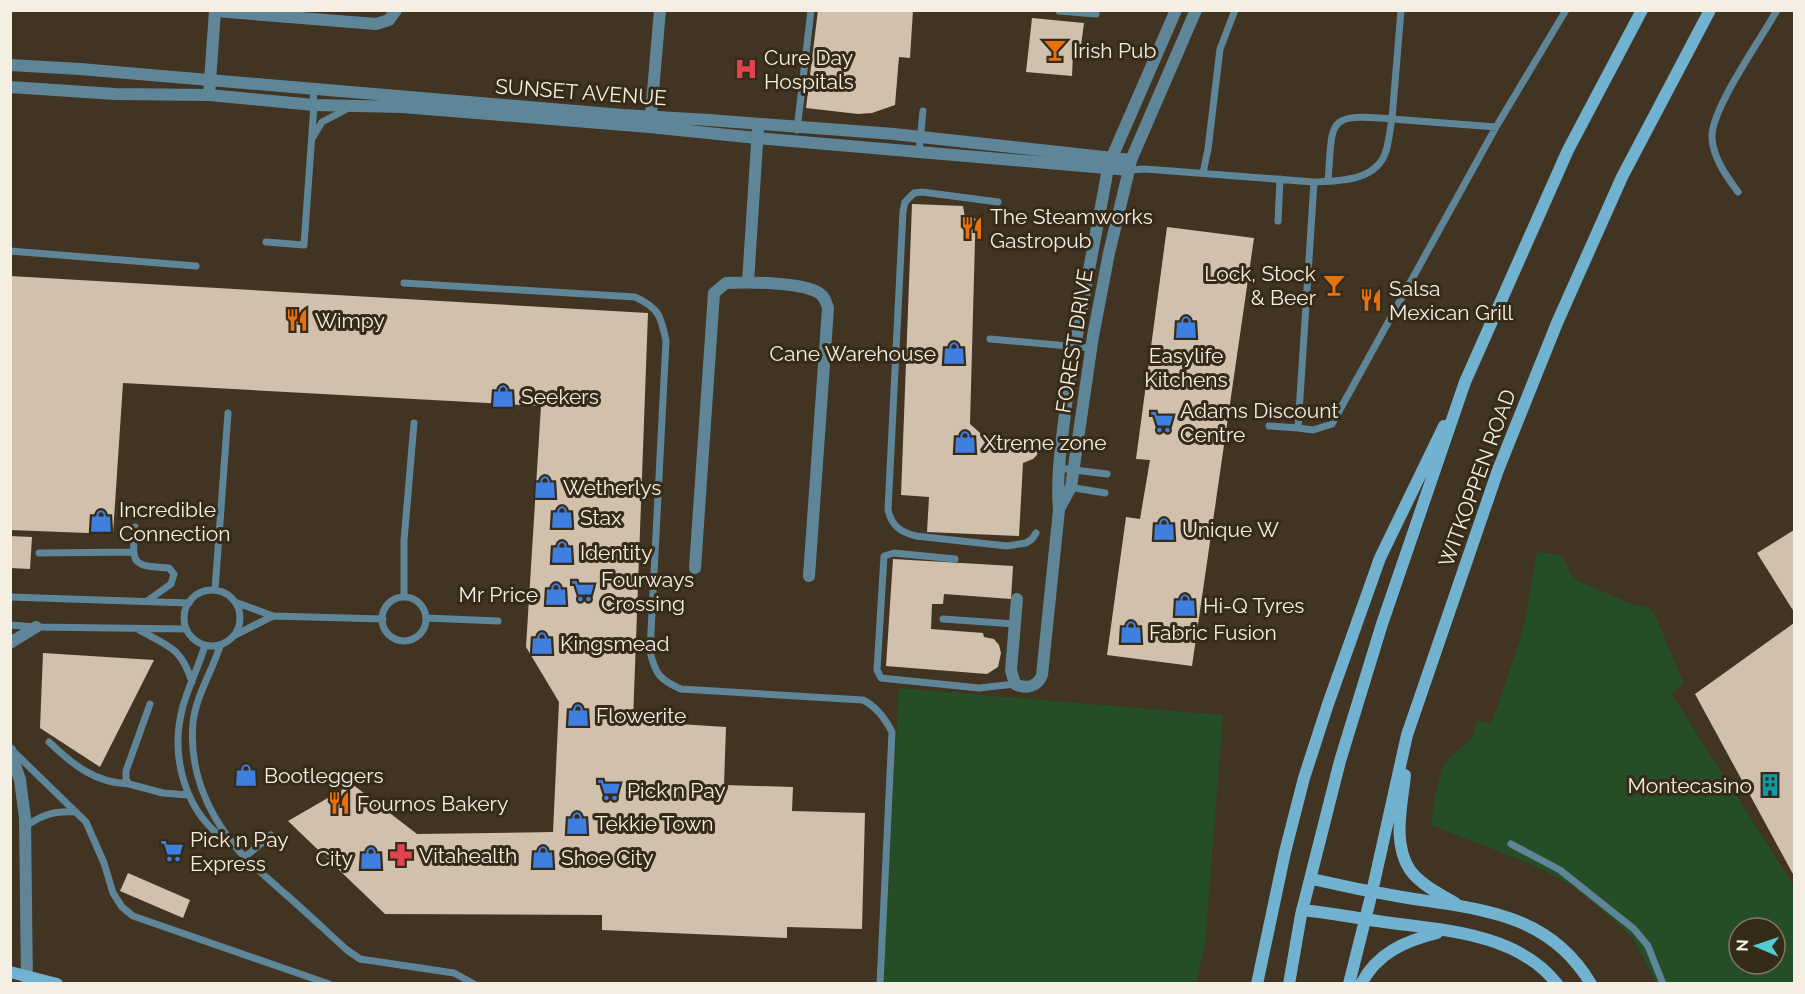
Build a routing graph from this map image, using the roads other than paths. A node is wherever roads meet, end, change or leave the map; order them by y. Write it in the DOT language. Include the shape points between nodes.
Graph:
graph roads {
  1 [pos="211,10"];
  2 [pos="396,10"];
  3 [pos="660,10"];
  4 [pos="811,10"];
  5 [pos="1176,10"];
  6 [pos="1196,10"];
  7 [pos="1235,10"];
  8 [pos="1401,10"];
  9 [pos="1566,10"];
  10 [pos="1642,10"];
  11 [pos="1710,10"];
  12 [pos="1777,10"];
  13 [pos="216,11"];
  14 [pos="1059,11"];
  15 [pos="1096,14"];
  16 [pos="10,65"];
  17 [pos="211,80"];
  18 [pos="10,87"];
  19 [pos="26,88"];
  20 [pos="313,90"];
  21 [pos="209,95"];
  22 [pos="10,96"];
  23 [pos="314,105"];
  24 [pos="355,106"];
  25 [pos="923,111"];
  26 [pos="1392,118"];
  27 [pos="650,122"];
  28 [pos="758,124"];
  29 [pos="797,127"];
  30 [pos="1496,127"];
  31 [pos="757,138"];
  32 [pos="920,138"];
  33 [pos="311,140"];
  34 [pos="795,141"];
  35 [pos="919,152"];
  36 [pos="1109,163"];
  37 [pos="1130,165"];
  38 [pos="1203,173"];
  39 [pos="1280,179"];
  40 [pos="1328,181"];
  41 [pos="1314,182"];
  42 [pos="1738,192"];
  43 [pos="998,201"];
  44 [pos="1278,221"];
  45 [pos="266,242"];
  46 [pos="10,251"];
  47 [pos="196,266"];
  48 [pos="748,282"];
  49 [pos="404,283"];
  50 [pos="990,339"];
  51 [pos="1074,346"];
  52 [pos="1090,348"];
  53 [pos="1465,382"];
  54 [pos="228,413"];
  55 [pos="414,423"];
  56 [pos="1269,426"];
  57 [pos="1298,428"];
  58 [pos="1059,468"];
  59 [pos="1074,470"];
  60 [pos="1107,474"];
  61 [pos="1057,487"];
  62 [pos="1071,488"];
  63 [pos="1105,493"];
  64 [pos="1059,510"];
  65 [pos="135,527"];
  66 [pos="1036,533"];
  67 [pos="133,552"];
  68 [pos="39,554"];
  69 [pos="955,559"];
  70 [pos="695,568"];
  71 [pos="809,576"];
  72 [pos="215,590"];
  73 [pos="10,597"];
  74 [pos="404,597"];
  75 [pos="1017,599"];
  76 [pos="147,601"];
  77 [pos="235,602"];
  78 [pos="189,603"];
  79 [pos="273,616"];
  80 [pos="426,618"];
  81 [pos="383,619"];
  82 [pos="943,620"];
  83 [pos="498,621"];
  84 [pos="1015,624"];
  85 [pos="10,625"];
  86 [pos="36,627"];
  87 [pos="186,629"];
  88 [pos="138,630"];
  89 [pos="235,635"];
  90 [pos="10,643"];
  91 [pos="205,645"];
  92 [pos="219,646"];
  93 [pos="192,682"];
  94 [pos="1015,684"];
  95 [pos="150,704"];
  96 [pos="1407,735"];
  97 [pos="49,742"];
  98 [pos="10,749"];
  99 [pos="129,784"];
  100 [pos="188,795"];
  101 [pos="76,812"];
  102 [pos="26,826"];
  103 [pos="271,835"];
  104 [pos="1511,844"];
  105 [pos="234,845"];
  106 [pos="245,857"];
  107 [pos="1312,879"];
  108 [pos="1372,892"];
  109 [pos="1460,906"];
  110 [pos="1302,910"];
  111 [pos="1365,920"];
  112 [pos="1444,931"];
  113 [pos="10,972"];
  114 [pos="27,979"];
  115 [pos="57,984"];
  116 [pos="329,984"];
  117 [pos="474,984"];
  118 [pos="880,984"];
  119 [pos="1257,984"];
  120 [pos="1289,984"];
  121 [pos="1349,984"];
  122 [pos="1360,984"];
  123 [pos="1557,984"];
  124 [pos="1591,984"];
  125 [pos="1663,984"];
  1 -- 13 [label="street"];
  2 -- 13 [label="street" via="389,20 376,24"];
  3 -- 27 [label="street"];
  4 -- 29 [label="lane"];
  5 -- 36 [label="street, FOREST DRIVE"];
  6 -- 37 [label="street, FOREST DRIVE"];
  7 -- 38 [label="lane" via="1220,49"];
  8 -- 26 [label="lane"];
  9 -- 30 [label="lane"];
  10 -- 53 [label="main road, WITKOPPEN ROAD" via="1568,150"];
  11 -- 96 [label="main road, WITKOPPEN ROAD" via="1622,177 1557,323 1497,470"];
  12 -- 42 [label="lane" via="1730,90 1713,128 1715,150"];
  13 -- 17 [label="street"];
  14 -- 15 [label="lane"];
  16 -- 17 [label="street, SUNSET AVENUE"];
  17 -- 20 [label="street, SUNSET AVENUE"];
  17 -- 21 [label="street"];
  18 -- 19 [label="street, SUNSET AVENUE"];
  19 -- 21 [label="street, SUNSET AVENUE"];
  19 -- 22 [label="street"];
  20 -- 23 [label="lane"];
  20 -- 27 [label="street, SUNSET AVENUE"];
  21 -- 23 [label="street, SUNSET AVENUE"];
  23 -- 24 [label="street, SUNSET AVENUE"];
  23 -- 33 [label="lane"];
  24 -- 27 [label="street, SUNSET AVENUE"];
  24 -- 33 [label="lane" via="322,122"];
  25 -- 32 [label="lane"];
  26 -- 30 [label="lane"];
  26 -- 40 [label="lane, SUNSET AVENUE" via="1386,152 1379,166 1353,178"];
  26 -- 40 [label="lane" via="1351,116 1336,123"];
  27 -- 28 [label="street, SUNSET AVENUE"];
  27 -- 31 [label="street, SUNSET AVENUE"];
  28 -- 29 [label="street, SUNSET AVENUE"];
  28 -- 31 [label="street"];
  29 -- 32 [label="street, SUNSET AVENUE"];
  29 -- 34 [label="lane"];
  30 -- 57 [label="lane" via="1332,424 1313,430"];
  31 -- 34 [label="street, SUNSET AVENUE"];
  31 -- 48 [label="street"];
  32 -- 35 [label="lane"];
  32 -- 36 [label="street, SUNSET AVENUE"];
  33 -- 45 [label="lane" via="304,245"];
  34 -- 35 [label="street, SUNSET AVENUE"];
  35 -- 36 [label="street, SUNSET AVENUE"];
  36 -- 37 [label="street, SUNSET AVENUE"];
  36 -- 51 [label="street, FOREST DRIVE"];
  37 -- 38 [label="lane, SUNSET AVENUE"];
  37 -- 52 [label="street, FOREST DRIVE"];
  38 -- 39 [label="lane, SUNSET AVENUE"];
  39 -- 41 [label="lane, SUNSET AVENUE"];
  39 -- 44 [label="lane"];
  40 -- 41 [label="lane, SUNSET AVENUE"];
  41 -- 57 [label="lane"];
  43 -- 66 [label="lane" via="922,192 914,193 905,202 888,510 894,526 916,536 1007,546 1026,543"];
  46 -- 47 [label="lane"];
  48 -- 70 [label="street" via="726,283 714,293"];
  48 -- 71 [label="street" via="807,287 820,293 828,308"];
  49 -- 118 [label="lane" via="635,297 658,312 666,341 650,651 653,664 665,682 681,689 863,700 886,720 892,732"];
  50 -- 51 [label="lane"];
  51 -- 52 [label="lane"];
  51 -- 58 [label="street, FOREST DRIVE"];
  52 -- 59 [label="street, FOREST DRIVE"];
  53 -- 107 [label="main road, WITKOPPEN ROAD" via="1382,624 1340,761"];
  53 -- 119 [label="main road" via="1380,558 1328,704 1285,852"];
  54 -- 72 [label="lane"];
  55 -- 74 [label="lane" via="404,541"];
  56 -- 57 [label="lane"];
  58 -- 59 [label="lane"];
  58 -- 61 [label="street, FOREST DRIVE"];
  59 -- 60 [label="lane"];
  59 -- 62 [label="street, FOREST DRIVE"];
  61 -- 62 [label="lane"];
  61 -- 64 [label="street, FOREST DRIVE"];
  62 -- 63 [label="lane"];
  62 -- 64 [label="street, FOREST DRIVE"];
  64 -- 94 [label="street, FOREST DRIVE" via="1042,675 1035,685"];
  65 -- 67 [label="lane"];
  67 -- 68 [label="lane"];
  67 -- 76 [label="lane" via="144,567 169,568 174,574 171,584"];
  69 -- 94 [label="lane" via="894,553 884,556 878,675 979,688"];
  72 -- 77 [label="lane"];
  72 -- 78 [label="lane" via="196,595"];
  73 -- 76 [label="lane"];
  74 -- 80 [label="lane" via="422,606"];
  74 -- 81 [label="lane" via="391,601"];
  75 -- 84 [label="street"];
  76 -- 78 [label="lane"];
  77 -- 79 [label="lane"];
  77 -- 89 [label="lane" via="240,618"];
  78 -- 87 [label="lane" via="184,616"];
  79 -- 81 [label="lane"];
  79 -- 89 [label="lane"];
  80 -- 81 [label="lane" via="418,636 405,641 387,632"];
  80 -- 83 [label="lane"];
  82 -- 84 [label="lane"];
  84 -- 94 [label="street" via="1011,670"];
  85 -- 86 [label="lane"];
  86 -- 88 [label="lane"];
  86 -- 90 [label="street"];
  87 -- 88 [label="lane"];
  87 -- 91 [label="lane" via="196,642"];
  88 -- 93 [label="lane" via="180,654"];
  89 -- 92 [label="lane"];
  91 -- 92 [label="lane"];
  91 -- 93 [label="lane"];
  92 -- 105 [label="lane" via="203,684 193,721 192,745 212,814"];
  93 -- 100 [label="lane" via="180,728 182,775"];
  95 -- 99 [label="lane" via="126,771"];
  96 -- 108 [label="main road, WITKOPPEN ROAD"];
  96 -- 109 [label="main road" via="1399,828 1405,859 1411,872 1425,884"];
  97 -- 99 [label="lane" via="96,777"];
  98 -- 101 [label="lane"];
  98 -- 102 [label="street" via="20,780"];
  99 -- 100 [label="lane" via="163,794"];
  100 -- 105 [label="lane" via="207,825"];
  101 -- 102 [label="lane" via="49,813"];
  101 -- 116 [label="lane" via="86,822 113,892 133,916"];
  102 -- 114 [label="street"];
  103 -- 106 [label="lane"];
  104 -- 125 [label="lane" via="1560,870 1634,929 1648,946"];
  105 -- 106 [label="lane"];
  106 -- 117 [label="lane" via="360,959 454,973"];
  107 -- 108 [label="main road"];
  107 -- 110 [label="main road, WITKOPPEN ROAD"];
  108 -- 109 [label="main road"];
  108 -- 111 [label="main road, WITKOPPEN ROAD"];
  109 -- 124 [label="main road" via="1513,917 1543,933 1573,958"];
  110 -- 111 [label="main road"];
  110 -- 120 [label="main road, WITKOPPEN ROAD"];
  111 -- 112 [label="main road"];
  111 -- 121 [label="main road, WITKOPPEN ROAD"];
  112 -- 122 [label="main road" via="1388,951"];
  112 -- 123 [label="main road" via="1506,946 1532,960"];
  113 -- 114 [label="main road"];
  114 -- 115 [label="main road"];
}
